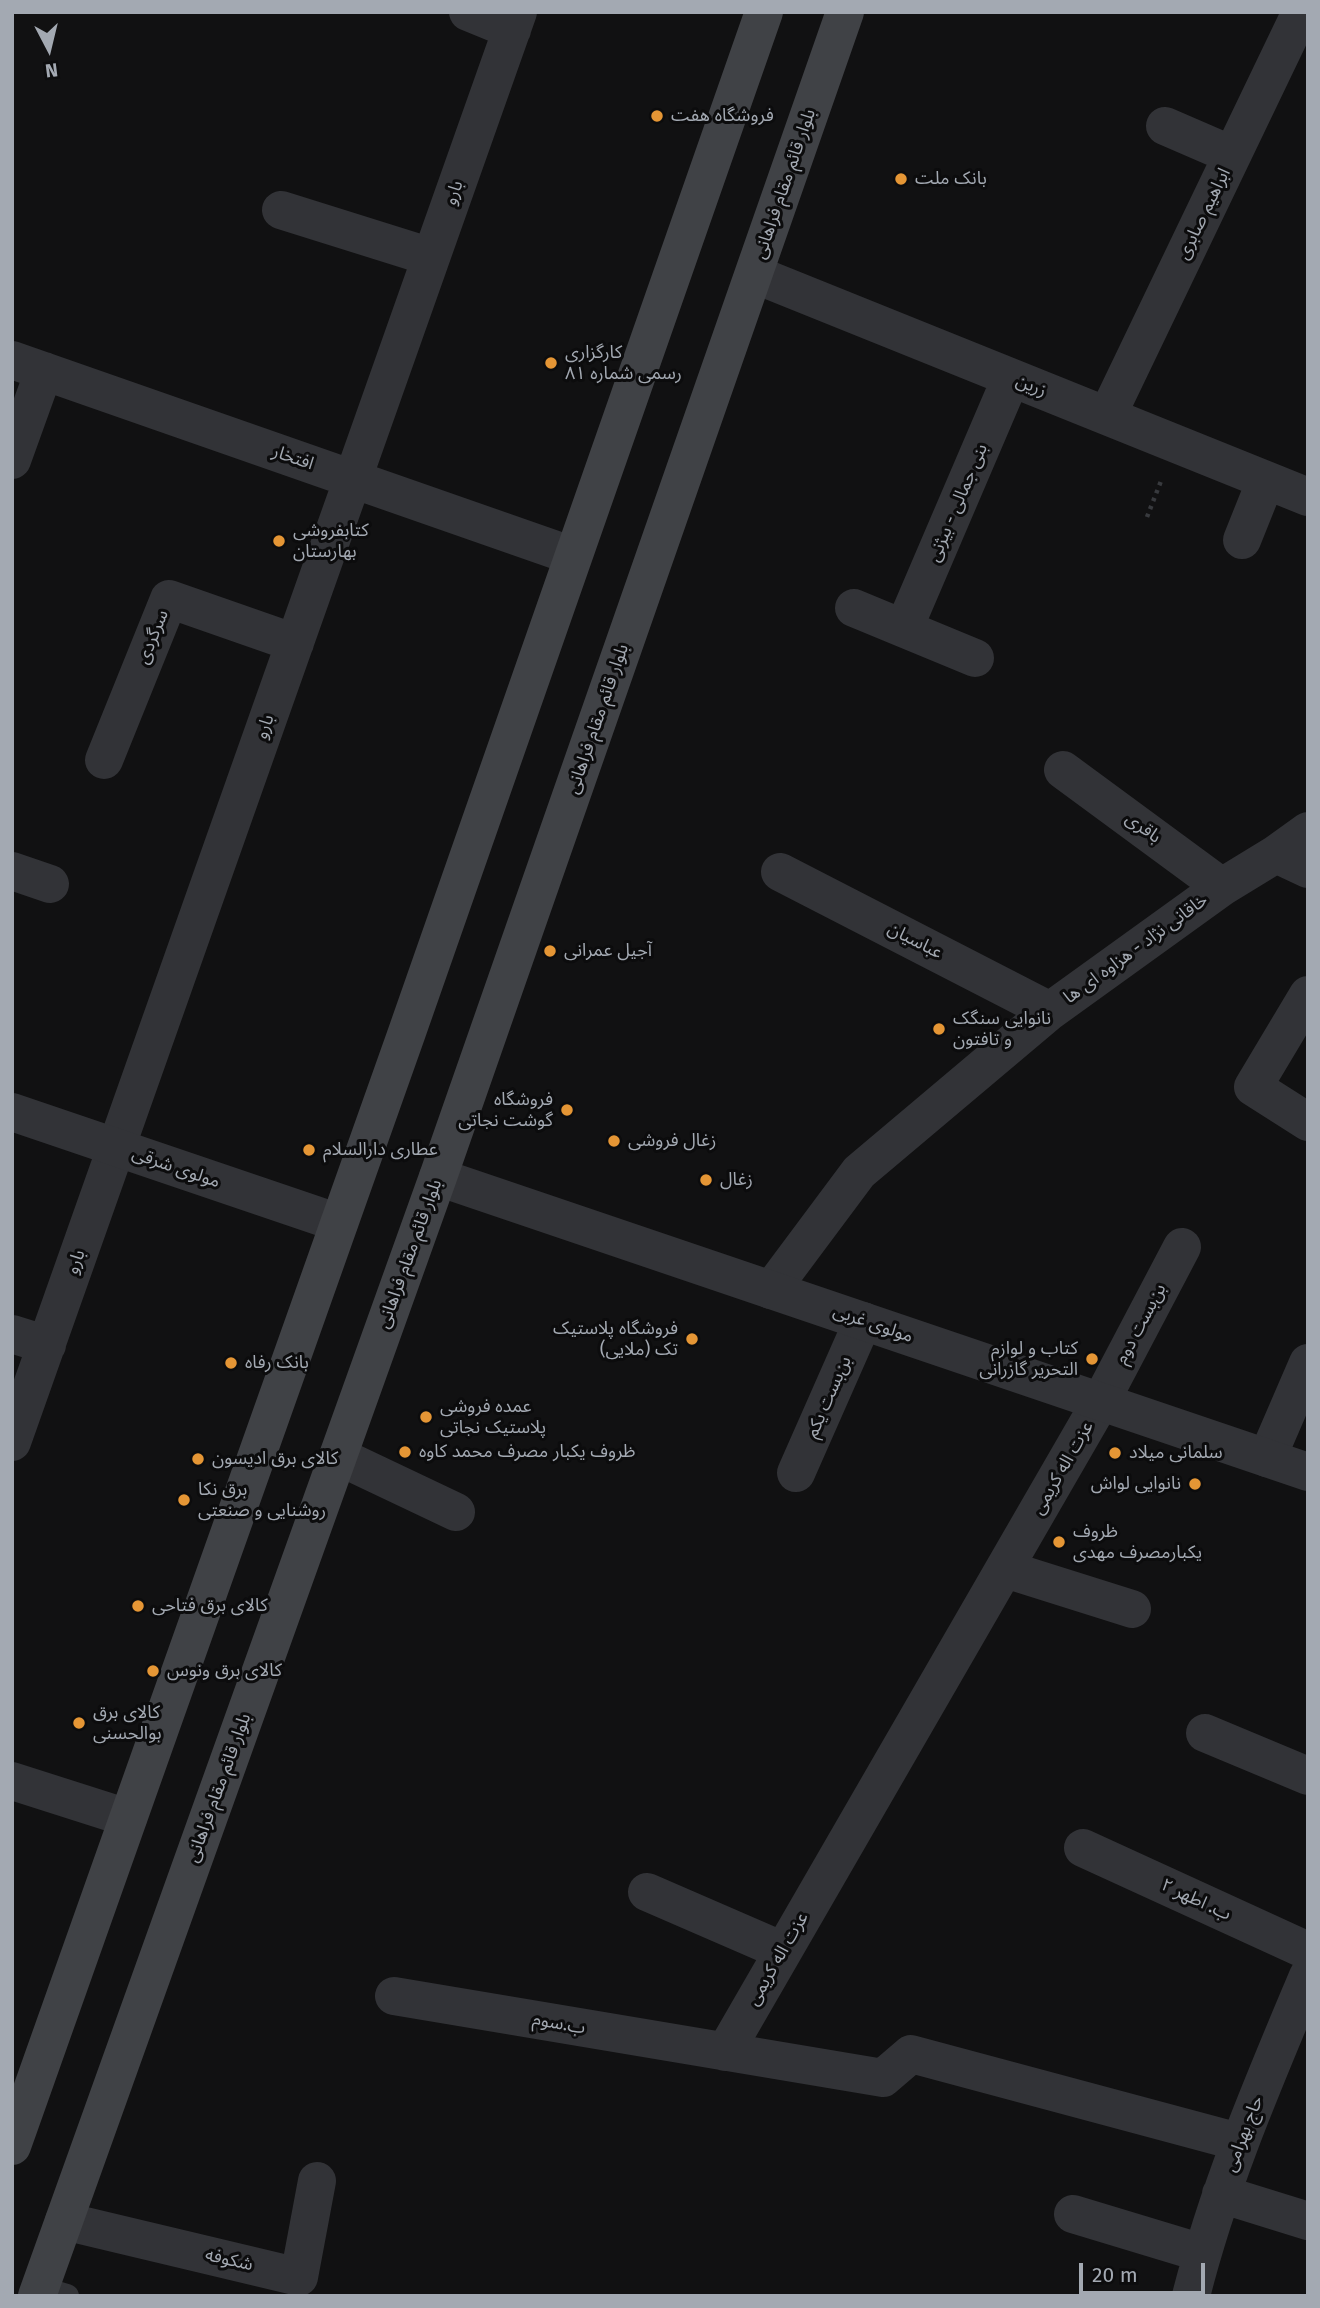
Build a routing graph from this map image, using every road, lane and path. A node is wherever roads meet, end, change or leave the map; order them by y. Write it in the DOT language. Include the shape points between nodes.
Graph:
graph roads {
  1 [pos="468,12"];
  2 [pos="764,12"];
  3 [pos="845,12"];
  4 [pos="1301,12"];
  5 [pos="515,21"];
  6 [pos="1165,126"];
  7 [pos="1232,155"];
  8 [pos="281,210"];
  9 [pos="431,257"];
  10 [pos="754,274"];
  11 [pos="28,366"];
  12 [pos="1011,378"];
  13 [pos="1107,416"];
  14 [pos="12,460"];
  15 [pos="353,479"];
  16 [pos="1266,480"];
  17 [pos="1308,497"];
  18 [pos="1242,540"];
  19 [pos="573,556"];
  20 [pos="854,608"];
  21 [pos="904,628"];
  22 [pos="295,643"];
  23 [pos="975,658"];
  24 [pos="104,760"];
  25 [pos="1063,770"];
  26 [pos="1308,831"];
  27 [pos="1292,862"];
  28 [pos="12,871"];
  29 [pos="780,872"];
  30 [pos="50,884"];
  31 [pos="1222,887"];
  32 [pos="1308,995"];
  33 [pos="1050,1011"];
  34 [pos="12,1112"];
  35 [pos="1308,1122"];
  36 [pos="117,1148"];
  37 [pos="438,1177"];
  38 [pos="339,1223"];
  39 [pos="1182,1247"];
  40 [pos="771,1290"];
  41 [pos="863,1321"];
  42 [pos="29,1340"];
  43 [pos="1308,1363"];
  44 [pos="1101,1401"];
  45 [pos="12,1442"];
  46 [pos="338,1456"];
  47 [pos="1267,1458"];
  48 [pos="1308,1472"];
  49 [pos="796,1474"];
  50 [pos="456,1512"];
  51 [pos="1004,1569"];
  52 [pos="1132,1609"];
  53 [pos="1205,1733"];
  54 [pos="1308,1776"];
  55 [pos="12,1781"];
  56 [pos="128,1818"];
  57 [pos="1083,1848"];
  58 [pos="647,1892"];
  59 [pos="783,1951"];
  60 [pos="1308,1951"];
  61 [pos="1308,1976"];
  62 [pos="394,1996"];
  63 [pos="725,2052"];
  64 [pos="1239,2142"];
  65 [pos="12,2146"];
  66 [pos="317,2181"];
  67 [pos="1221,2194"];
  68 [pos="1073,2214"];
  69 [pos="64,2221"];
  70 [pos="1308,2221"];
  71 [pos="1202,2253"];
  72 [pos="48,2293"];
  73 [pos="1191,2296"];
  1 -- 5 [label="street"];
  2 -- 19 [label="main road"];
  3 -- 10 [label="main road, بلوار قائم مقام فراهانی"];
  4 -- 7 [label="street, ابراهیم صابری"];
  5 -- 9 [label="street, بارو"];
  6 -- 7 [label="street"];
  7 -- 13 [label="street, ابراهیم صابری"];
  8 -- 9 [label="street"];
  9 -- 15 [label="street, بارو"];
  10 -- 12 [label="street, زرین"];
  10 -- 37 [label="main road, بلوار قائم مقام فراهانی"];
  11 -- 14 [label="street"];
  11 -- 15 [label="street, افتخار"];
  12 -- 13 [label="street, زرین"];
  12 -- 21 [label="street, بنی جمالی - بیژنی"];
  13 -- 16 [label="street, زرین"];
  15 -- 19 [label="street, افتخار"];
  15 -- 22 [label="street, بارو"];
  16 -- 17 [label="street, زرین"];
  16 -- 18 [label="street"];
  19 -- 38 [label="main road"];
  20 -- 21 [label="street"];
  21 -- 23 [label="street"];
  22 -- 24 [label="street, سرگردی" via="169,599"];
  22 -- 36 [label="street, بارو"];
  25 -- 31 [label="street, باقری"];
  26 -- 27 [label="street, خاقانی نژاد - هزاوه ای ها"];
  27 -- 31 [label="street, خاقانی نژاد - هزاوه ای ها"];
  28 -- 30 [label="street"];
  29 -- 33 [label="street, عباسیان"];
  31 -- 33 [label="street, خاقانی نژاد - هزاوه ای ها"];
  32 -- 35 [label="street" via="1253,1087"];
  33 -- 40 [label="street, خاقانی نژاد - هزاوه ای ها" via="859,1172"];
  34 -- 36 [label="street, مولوی شرقی"];
  36 -- 38 [label="street, مولوی شرقی"];
  36 -- 42 [label="street, بارو"];
  37 -- 40 [label="street, مولوی غربی"];
  37 -- 46 [label="main road, بلوار قائم مقام فراهانی"];
  38 -- 56 [label="main road"];
  39 -- 44 [label="street, بن‌بست دوم"];
  40 -- 41 [label="street, مولوی غربی"];
  41 -- 44 [label="street, مولوی غربی"];
  41 -- 49 [label="street, بن‌بست یکم"];
  42 -- 45 [label="street, بارو"];
  43 -- 47 [label="street"];
  44 -- 47 [label="street, مولوی غربی"];
  44 -- 51 [label="street, عزت اله کریمی"];
  46 -- 50 [label="street"];
  46 -- 69 [label="main road, بلوار قائم مقام فراهانی"];
  47 -- 48 [label="street, مولوی غربی"];
  51 -- 52 [label="street"];
  51 -- 59 [label="street, عزت اله کریمی"];
  53 -- 54 [label="street"];
  55 -- 56 [label="street"];
  56 -- 65 [label="main road"];
  57 -- 60 [label="street, ب. اطهر ۲"];
  58 -- 59 [label="street"];
  59 -- 63 [label="street, عزت اله کریمی"];
  61 -- 64 [label="street, حاج بهرامی"];
  62 -- 63 [label="street, ب.سوم"];
  63 -- 64 [label="street" via="883,2078 911,2054"];
  64 -- 67 [label="street, حاج بهرامی"];
  66 -- 69 [label="street, شکوفه" via="299,2277"];
  67 -- 70 [label="street"];
  67 -- 71 [label="street, حاج بهرامی"];
  68 -- 71 [label="street"];
  69 -- 72 [label="main road, بلوار قائم مقام فراهانی"];
  71 -- 73 [label="street, حاج بهرامی"];
}
